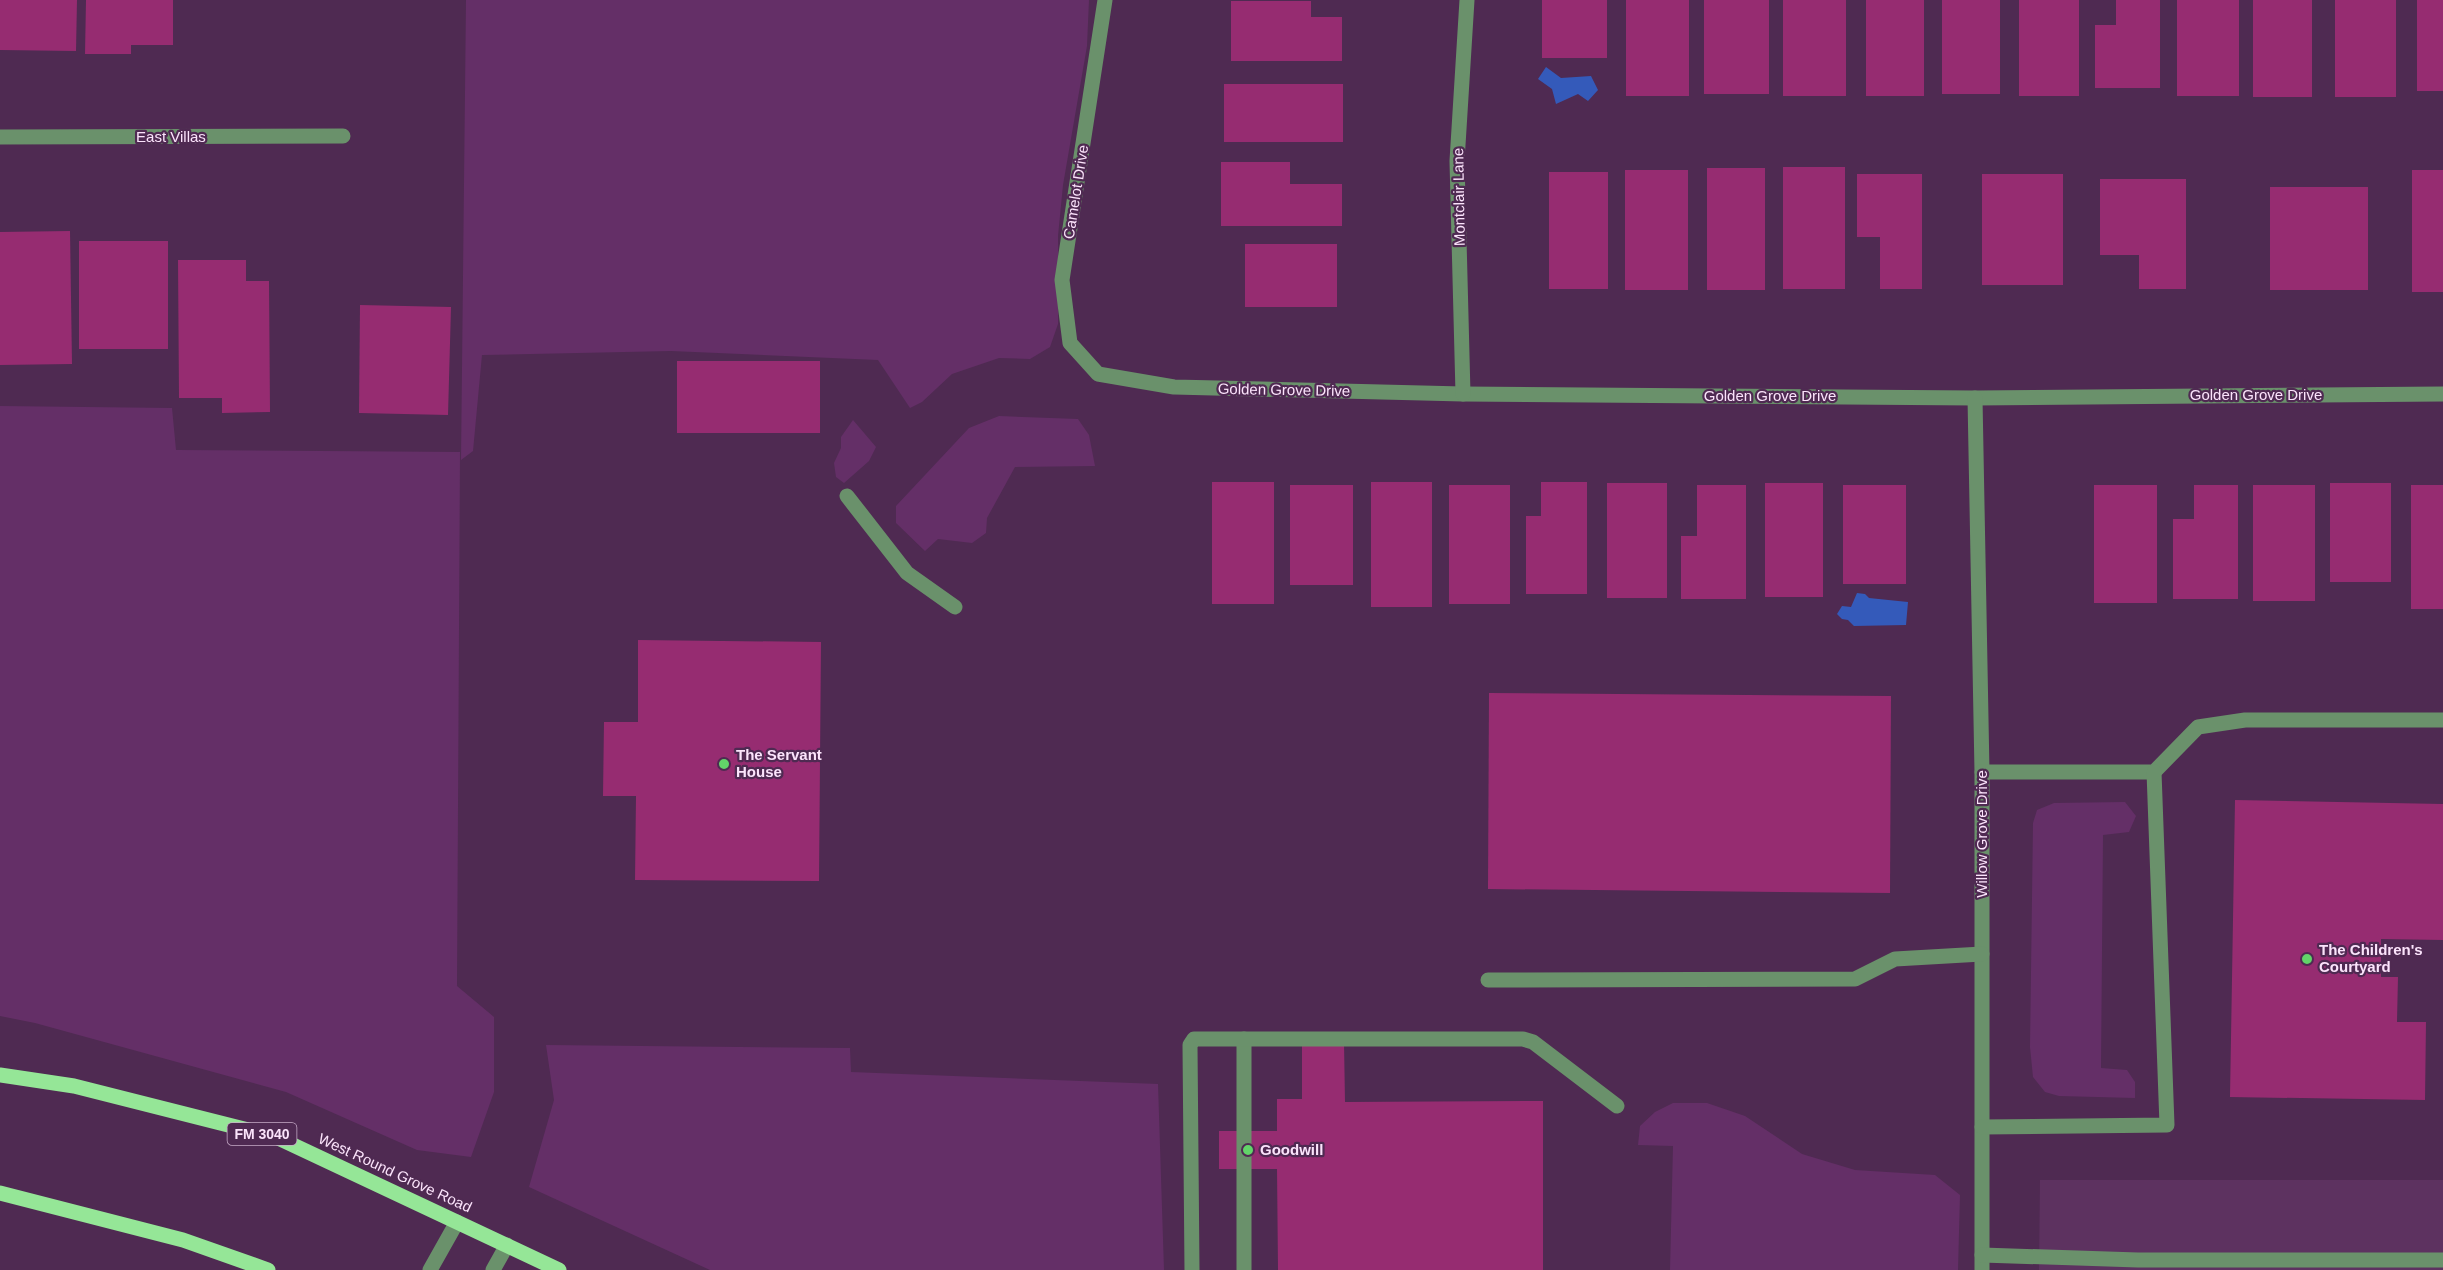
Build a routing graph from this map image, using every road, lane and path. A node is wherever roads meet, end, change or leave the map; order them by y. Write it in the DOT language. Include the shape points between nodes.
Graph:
graph roads {
  1 [pos="1105,0"];
  2 [pos="1467,0"];
  3 [pos="343,136"];
  4 [pos="0,137"];
  5 [pos="1098,374"];
  6 [pos="1463,394"];
  7 [pos="2443,394"];
  8 [pos="1975,398"];
  9 [pos="847,496"];
  10 [pos="955,607"];
  11 [pos="2443,720"];
  12 [pos="1982,772"];
  13 [pos="2154,772"];
  14 [pos="1982,954"];
  15 [pos="1488,980"];
  16 [pos="1244,1040"];
  17 [pos="0,1075"];
  18 [pos="1617,1106"];
  19 [pos="1982,1127"];
  20 [pos="0,1193"];
  21 [pos="457,1222"];
  22 [pos="507,1245"];
  23 [pos="2443,1260"];
  24 [pos="1982,1262"];
  25 [pos="2138,1265"];
  26 [pos="268,1270"];
  27 [pos="430,1270"];
  28 [pos="493,1270"];
  29 [pos="559,1270"];
  30 [pos="1192,1270"];
  31 [pos="1244,1270"];
  1 -- 5 [label="street, Camelot Drive" via="1062,280 1070,343"];
  2 -- 6 [label="street, Montclair Lane" via="1457,161"];
  3 -- 4 [label="street, East Villas"];
  5 -- 6 [label="street, Golden Grove Drive" via="1174,387"];
  6 -- 8 [label="street, Golden Grove Drive"];
  7 -- 8 [label="street, Golden Grove Drive"];
  8 -- 12 [label="street, Willow Grove Drive"];
  9 -- 10 [label="street" via="907,573"];
  11 -- 13 [label="street" via="2245,720 2198,728"];
  12 -- 13 [label="street"];
  12 -- 14 [label="street, Willow Grove Drive"];
  13 -- 19 [label="street" via="2166,1125"];
  14 -- 15 [label="street" via="1895,959 1856,979"];
  14 -- 19 [label="street, Willow Grove Drive"];
  16 -- 18 [label="street" via="1523,1040 1533,1042"];
  16 -- 30 [label="street" via="1194,1039 1190,1045"];
  16 -- 31 [label="street"];
  17 -- 21 [label="main road, West Round Grove Road / FM 3040" via="74,1086 276,1137"];
  19 -- 24 [label="street, Willow Grove Drive"];
  20 -- 26 [label="main road" via="183,1240"];
  21 -- 22 [label="main road, West Round Grove Road / FM 3040"];
  21 -- 27 [label="street"];
  22 -- 28 [label="street"];
  22 -- 29 [label="main road, West Round Grove Road / FM 3040"];
  23 -- 25 [label="street"];
  24 -- 25 [label="street"];
}
